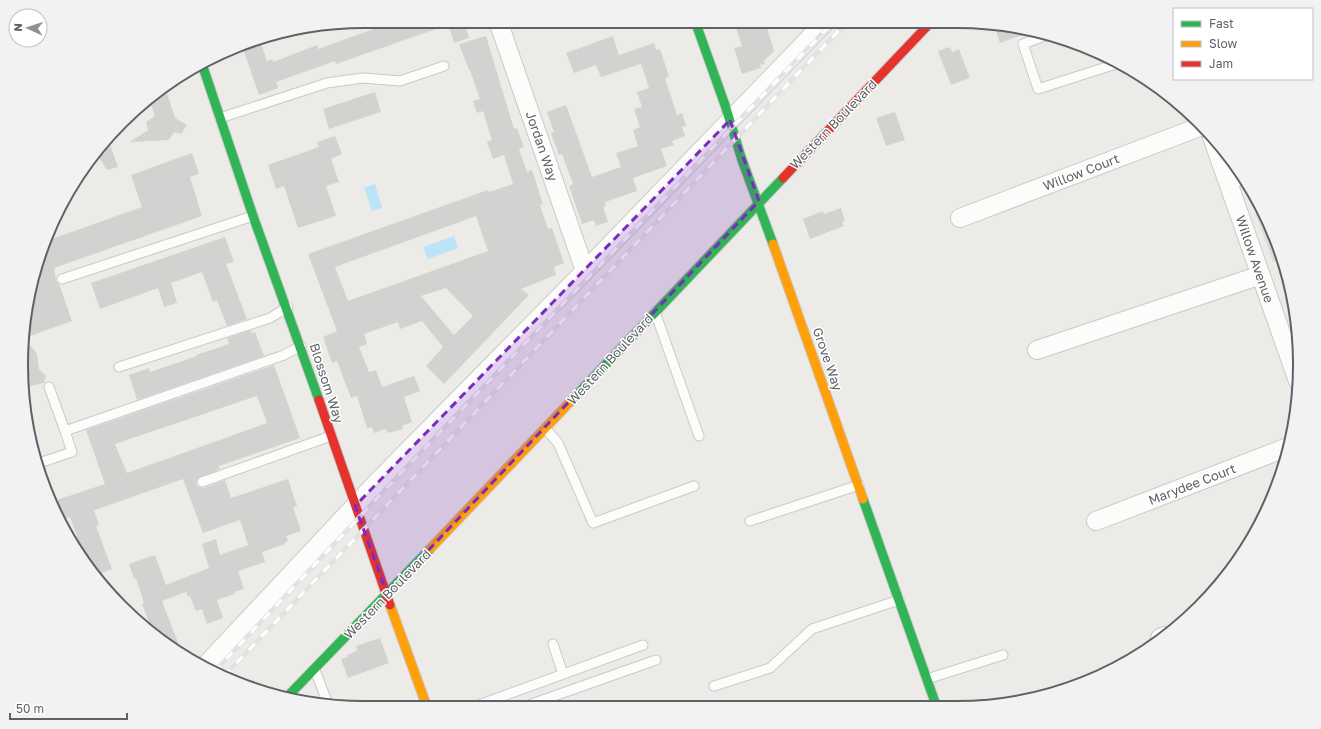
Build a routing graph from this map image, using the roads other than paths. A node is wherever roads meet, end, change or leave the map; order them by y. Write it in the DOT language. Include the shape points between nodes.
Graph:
graph roads {
  1 [pos="500,28"];
  2 [pos="697,28"];
  3 [pos="819,28"];
  4 [pos="925,28"];
  5 [pos="1039,38"];
  6 [pos="444,66"];
  7 [pos="1110,66"];
  8 [pos="204,69"];
  9 [pos="220,118"];
  10 [pos="730,120"];
  11 [pos="1195,129"];
  12 [pos="1228,167"];
  13 [pos="1236,182"];
  14 [pos="759,201"];
  15 [pos="253,216"];
  16 [pos="960,218"];
  17 [pos="585,272"];
  18 [pos="1261,275"];
  19 [pos="62,279"];
  20 [pos="288,307"];
  21 [pos="655,311"];
  22 [pos="301,346"];
  23 [pos="1036,350"];
  24 [pos="1293,366"];
  25 [pos="120,367"];
  26 [pos="49,387"];
  27 [pos="545,428"];
  28 [pos="65,431"];
  29 [pos="331,436"];
  30 [pos="699,436"];
  31 [pos="1283,449"];
  32 [pos="42,462"];
  33 [pos="202,482"];
  34 [pos="858,485"];
  35 [pos="694,486"];
  36 [pos="355,506"];
  37 [pos="1096,521"];
  38 [pos="750,522"];
  39 [pos="387,594"];
  40 [pos="899,600"];
  41 [pos="553,644"];
  42 [pos="643,645"];
  43 [pos="1003,655"];
  44 [pos="656,660"];
  45 [pos="208,662"];
  46 [pos="314,669"];
  47 [pos="563,674"];
  48 [pos="927,679"];
  49 [pos="714,686"];
  50 [pos="291,693"];
  51 [pos="326,698"];
  52 [pos="425,701"];
  53 [pos="489,701"];
  54 [pos="540,701"];
  55 [pos="935,701"];
  1 -- 17 [label="street, Jordan Way"];
  2 -- 10 [label="street, Grove Way"];
  3 -- 10 [label="street"];
  4 -- 14 [label="street, Western Boulevard"];
  5 -- 7 [label="lane" via="1023,44 1038,89"];
  6 -- 9 [label="lane" via="400,81 363,78 327,83"];
  8 -- 9 [label="street, Blossom Way"];
  9 -- 15 [label="street, Blossom Way"];
  10 -- 14 [label="street, Grove Way" via="742,160"];
  10 -- 17 [label="street"];
  11 -- 16 [label="street, Willow Court"];
  12 -- 13 [label="street, Willow Avenue"];
  13 -- 18 [label="street, Willow Avenue"];
  14 -- 21 [label="street, Western Boulevard"];
  14 -- 34 [label="street, Grove Way"];
  15 -- 19 [label="lane"];
  15 -- 20 [label="street, Blossom Way"];
  17 -- 36 [label="street"];
  18 -- 23 [label="street"];
  18 -- 24 [label="street, Willow Avenue"];
  20 -- 22 [label="street, Blossom Way"];
  20 -- 25 [label="lane" via="270,318"];
  21 -- 27 [label="street, Western Boulevard"];
  21 -- 30 [label="lane"];
  22 -- 28 [label="lane" via="284,355"];
  22 -- 29 [label="street, Blossom Way"];
  26 -- 28 [label="lane"];
  27 -- 35 [label="lane" via="558,443 593,522"];
  27 -- 39 [label="street, Western Boulevard"];
  28 -- 32 [label="lane" via="72,452"];
  29 -- 33 [label="lane"];
  29 -- 36 [label="street, Blossom Way"];
  31 -- 37 [label="street, Marydee Court"];
  34 -- 38 [label="lane"];
  34 -- 40 [label="street, Grove Way"];
  36 -- 39 [label="street, Blossom Way"];
  36 -- 45 [label="street"];
  39 -- 46 [label="street, Western Boulevard"];
  39 -- 52 [label="street, Blossom Way"];
  40 -- 48 [label="street, Grove Way"];
  40 -- 49 [label="lane" via="812,629 770,668"];
  41 -- 47 [label="lane"];
  42 -- 47 [label="lane"];
  43 -- 48 [label="lane"];
  44 -- 54 [label="lane"];
  46 -- 50 [label="street, Western Boulevard"];
  46 -- 51 [label="lane"];
  47 -- 53 [label="lane"];
  48 -- 55 [label="street, Grove Way"];
}
